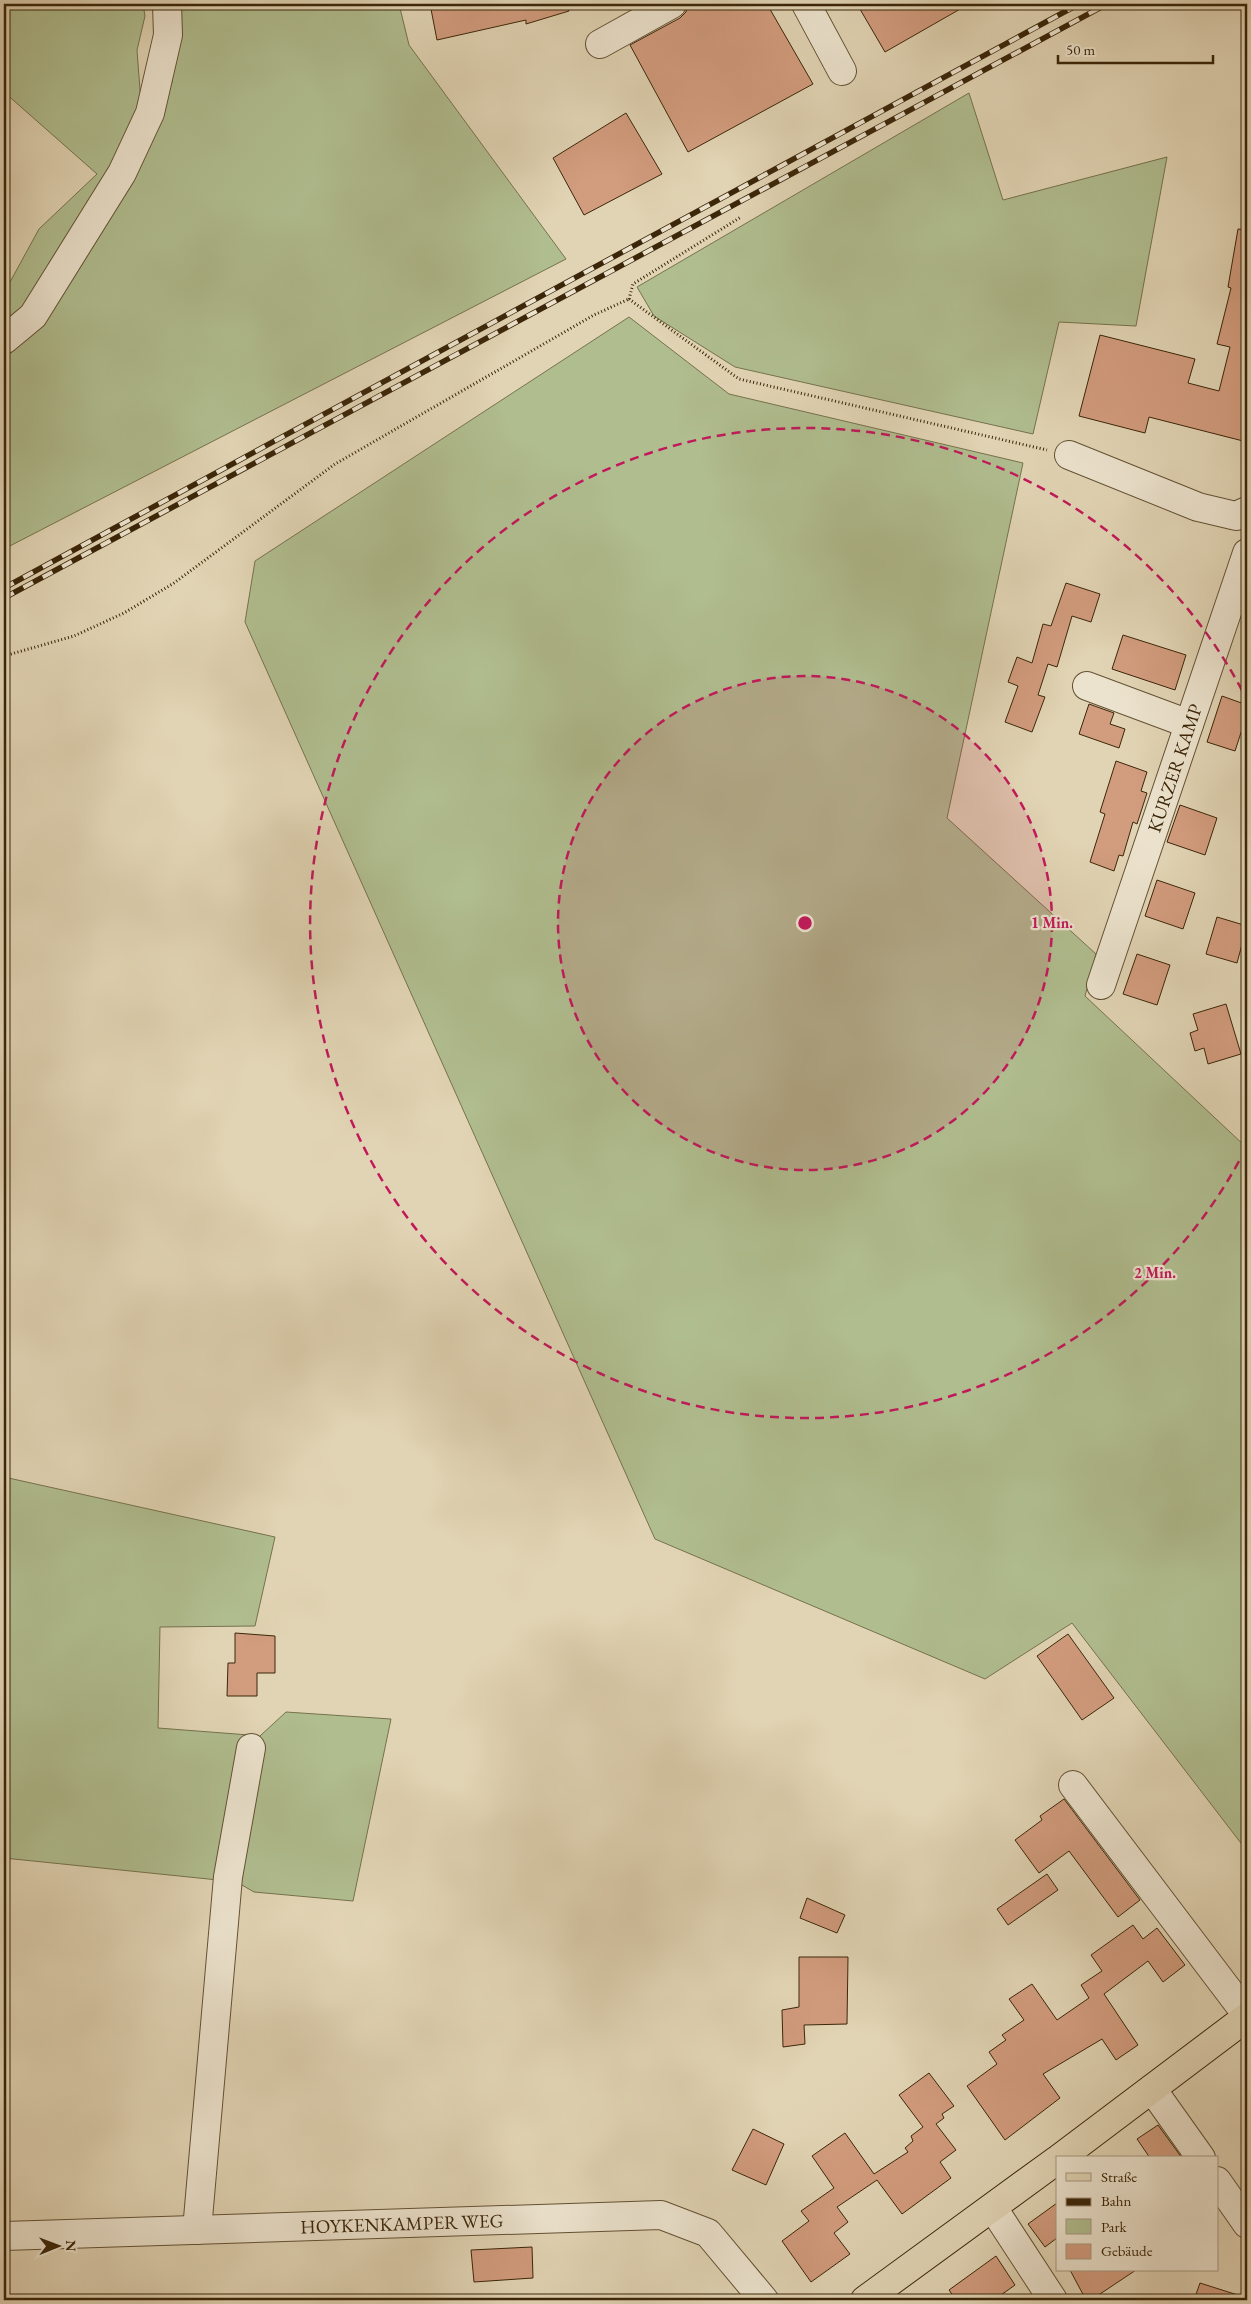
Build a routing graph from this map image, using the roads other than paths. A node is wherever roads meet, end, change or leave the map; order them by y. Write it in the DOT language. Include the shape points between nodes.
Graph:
graph roads {
  1 [pos="167,4"];
  2 [pos="672,4"];
  3 [pos="806,4"];
  4 [pos="600,44"];
  5 [pos="842,70"];
  6 [pos="4,340"];
  7 [pos="1068,455"];
  8 [pos="1247,511"];
  9 [pos="1247,553"];
  10 [pos="1087,686"];
  11 [pos="1189,724"];
  12 [pos="1101,984"];
  13 [pos="251,1748"];
  14 [pos="1074,1785"];
  15 [pos="1247,2016"];
  16 [pos="1152,2089"];
  17 [pos="1063,2156"];
  18 [pos="1200,2156"];
  19 [pos="1056,2161"];
  20 [pos="1218,2182"];
  21 [pos="993,2208"];
  22 [pos="1247,2224"];
  23 [pos="197,2230"];
  24 [pos="4,2236"];
  25 [pos="764,2300"];
  26 [pos="866,2300"];
  27 [pos="1053,2300"];
  1 -- 6 [label="street" via="168,35 150,113 122,173 33,316"];
  2 -- 4 [label="street"];
  3 -- 5 [label="street"];
  7 -- 8 [label="street" via="1198,507 1236,516"];
  9 -- 11 [label="street, KURZER KAMP"];
  10 -- 11 [label="street"];
  11 -- 12 [label="street, KURZER KAMP"];
  13 -- 23 [label="street" via="228,1877"];
  14 -- 15 [label="street"];
  15 -- 16 [label="main road"];
  16 -- 17 [label="main road"];
  16 -- 18 [label="street"];
  19 -- 21 [label="main road"];
  20 -- 22 [label="street"];
  21 -- 26 [label="main road"];
  21 -- 27 [label="street"];
  23 -- 24 [label="street, HOYKENKAMPER WEG"];
  23 -- 25 [label="street, HOYKENKAMPER WEG" via="661,2216 708,2233"];
}
